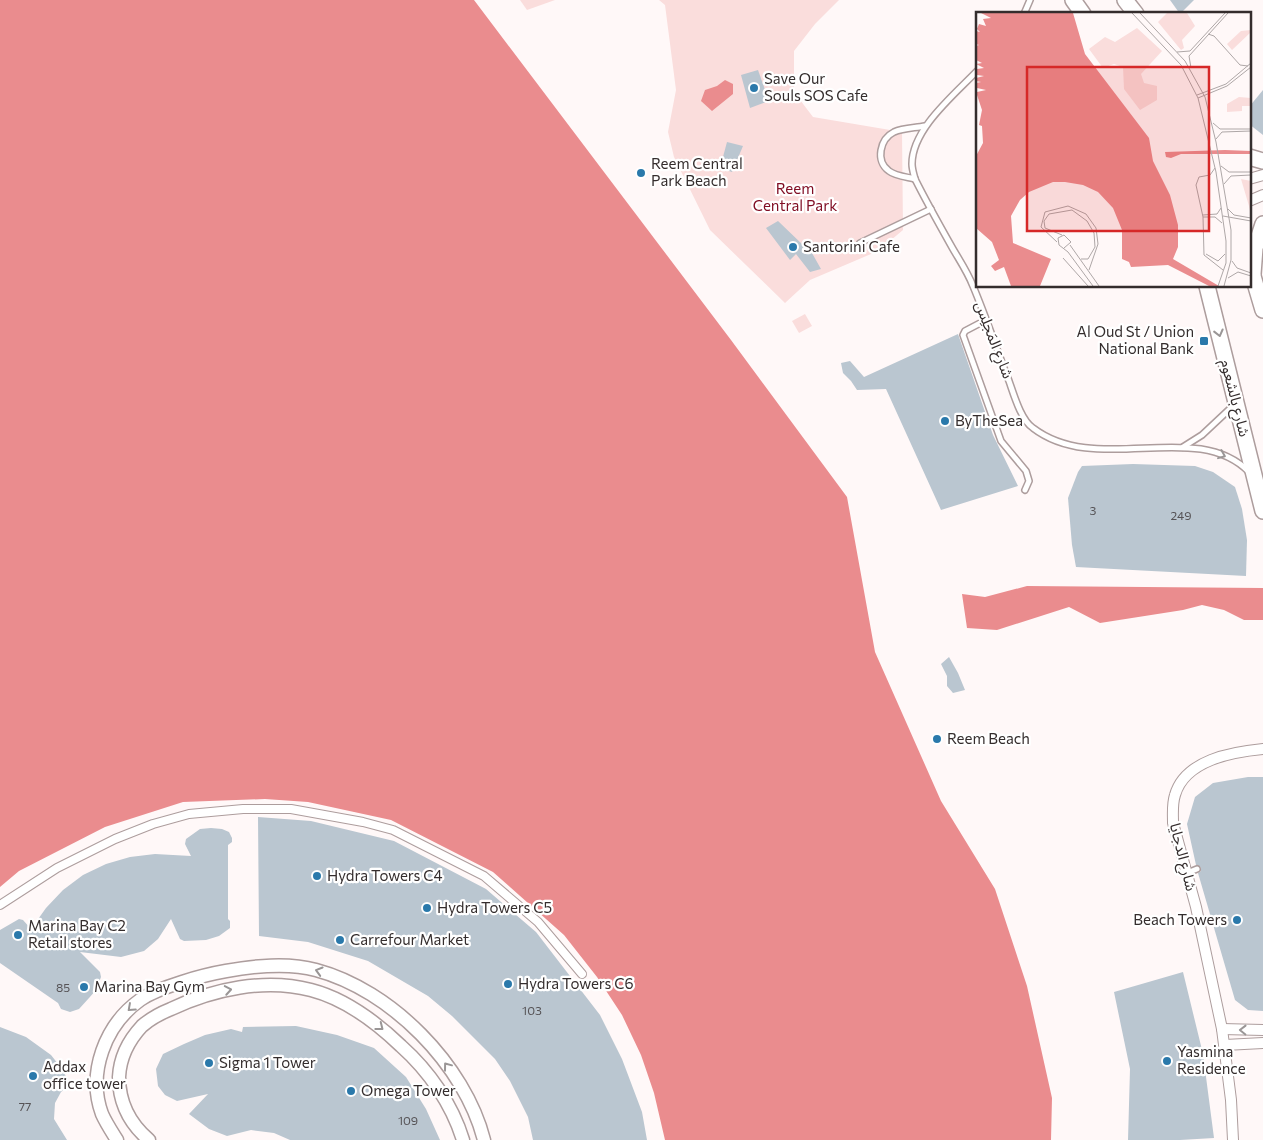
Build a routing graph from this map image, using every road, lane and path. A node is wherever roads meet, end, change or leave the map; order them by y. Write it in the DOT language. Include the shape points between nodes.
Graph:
graph roads {
  1 [pos="1030,0"];
  2 [pos="1073,0"];
  3 [pos="1126,0"];
  4 [pos="1025,12"];
  5 [pos="1082,12"];
  6 [pos="1135,12"];
  7 [pos="976,71"];
  8 [pos="925,126"];
  9 [pos="1250,157"];
  10 [pos="1263,161"];
  11 [pos="1263,175"];
  12 [pos="915,180"];
  13 [pos="1250,180"];
  14 [pos="1263,195"];
  15 [pos="1250,201"];
  16 [pos="931,209"];
  17 [pos="1263,224"];
  18 [pos="860,243"];
  19 [pos="1251,268"];
  20 [pos="1207,288"];
  21 [pos="1263,310"];
  22 [pos="986,320"];
  23 [pos="1236,403"];
  24 [pos="1182,447"];
  25 [pos="1255,477"];
  26 [pos="1025,490"];
  27 [pos="1263,510"];
  28 [pos="1263,749"];
  29 [pos="0,905"];
  30 [pos="582,974"];
  31 [pos="1222,1029"];
  32 [pos="1263,1030"];
  33 [pos="1263,1043"];
  34 [pos="1225,1045"];
  35 [pos="117,1140"];
  36 [pos="148,1140"];
  37 [pos="463,1140"];
  38 [pos="484,1140"];
  39 [pos="1233,1140"];
  1 -- 4 [label="lane"];
  2 -- 5 [label="main road"];
  3 -- 6 [label="main road"];
  7 -- 8 [label="lane, شارع المَجلِس"];
  8 -- 12 [label="lane, شارع المَجلِس" via="915,146 912,164"];
  8 -- 12 [label="lane" via="893,132 882,144 880,154 890,172"];
  9 -- 10 [label="main road"];
  11 -- 13 [label="street"];
  12 -- 16 [label="lane, شارع المَجلِس"];
  14 -- 15 [label="street"];
  16 -- 18 [label="lane"];
  16 -- 22 [label="lane, شارع المَجلِس" via="972,284"];
  17 -- 19 [label="main road"];
  19 -- 21 [label="main road"];
  20 -- 23 [label="main road, شارع بالشعوم, one-way"];
  22 -- 24 [label="lane, شارع المَجلِس" via="1019,408 1031,427 1071,447"];
  22 -- 26 [label="lane" via="963,334 1001,442 1026,471 1029,481"];
  23 -- 24 [label="lane" via="1202,435"];
  23 -- 25 [label="main road, شارع بالشعوم"];
  24 -- 25 [label="lane, شارع المَجلِس, one-way" via="1224,455"];
  25 -- 27 [label="main road, شارع بالشعوم"];
  28 -- 31 [label="street, شارع الدجايا" via="1224,756 1195,768 1180,783 1175,794 1173,822 1192,871 1196,907"];
  29 -- 30 [label="street" via="57,868 153,824 189,814 290,809 393,830 484,876 538,922"];
  32 -- 31 [label="street, one-way"];
  31 -- 34 [label="street, شارع الدجايا"];
  33 -- 34 [label="street"];
  34 -- 39 [label="street, شارع الدجايا"];
  38 -- 35 [label="street, one-way" via="480,1121 454,1075 410,1024 342,978 314,969 285,966 240,968 192,979 142,999 128,1010 106,1040 98,1074 103,1114"];
  36 -- 37 [label="street, one-way" via="130,1119 119,1088 120,1067 133,1037 148,1021 180,1004 218,992 263,985 311,990 333,998 374,1022 407,1051 435,1085 448,1104"];
}
